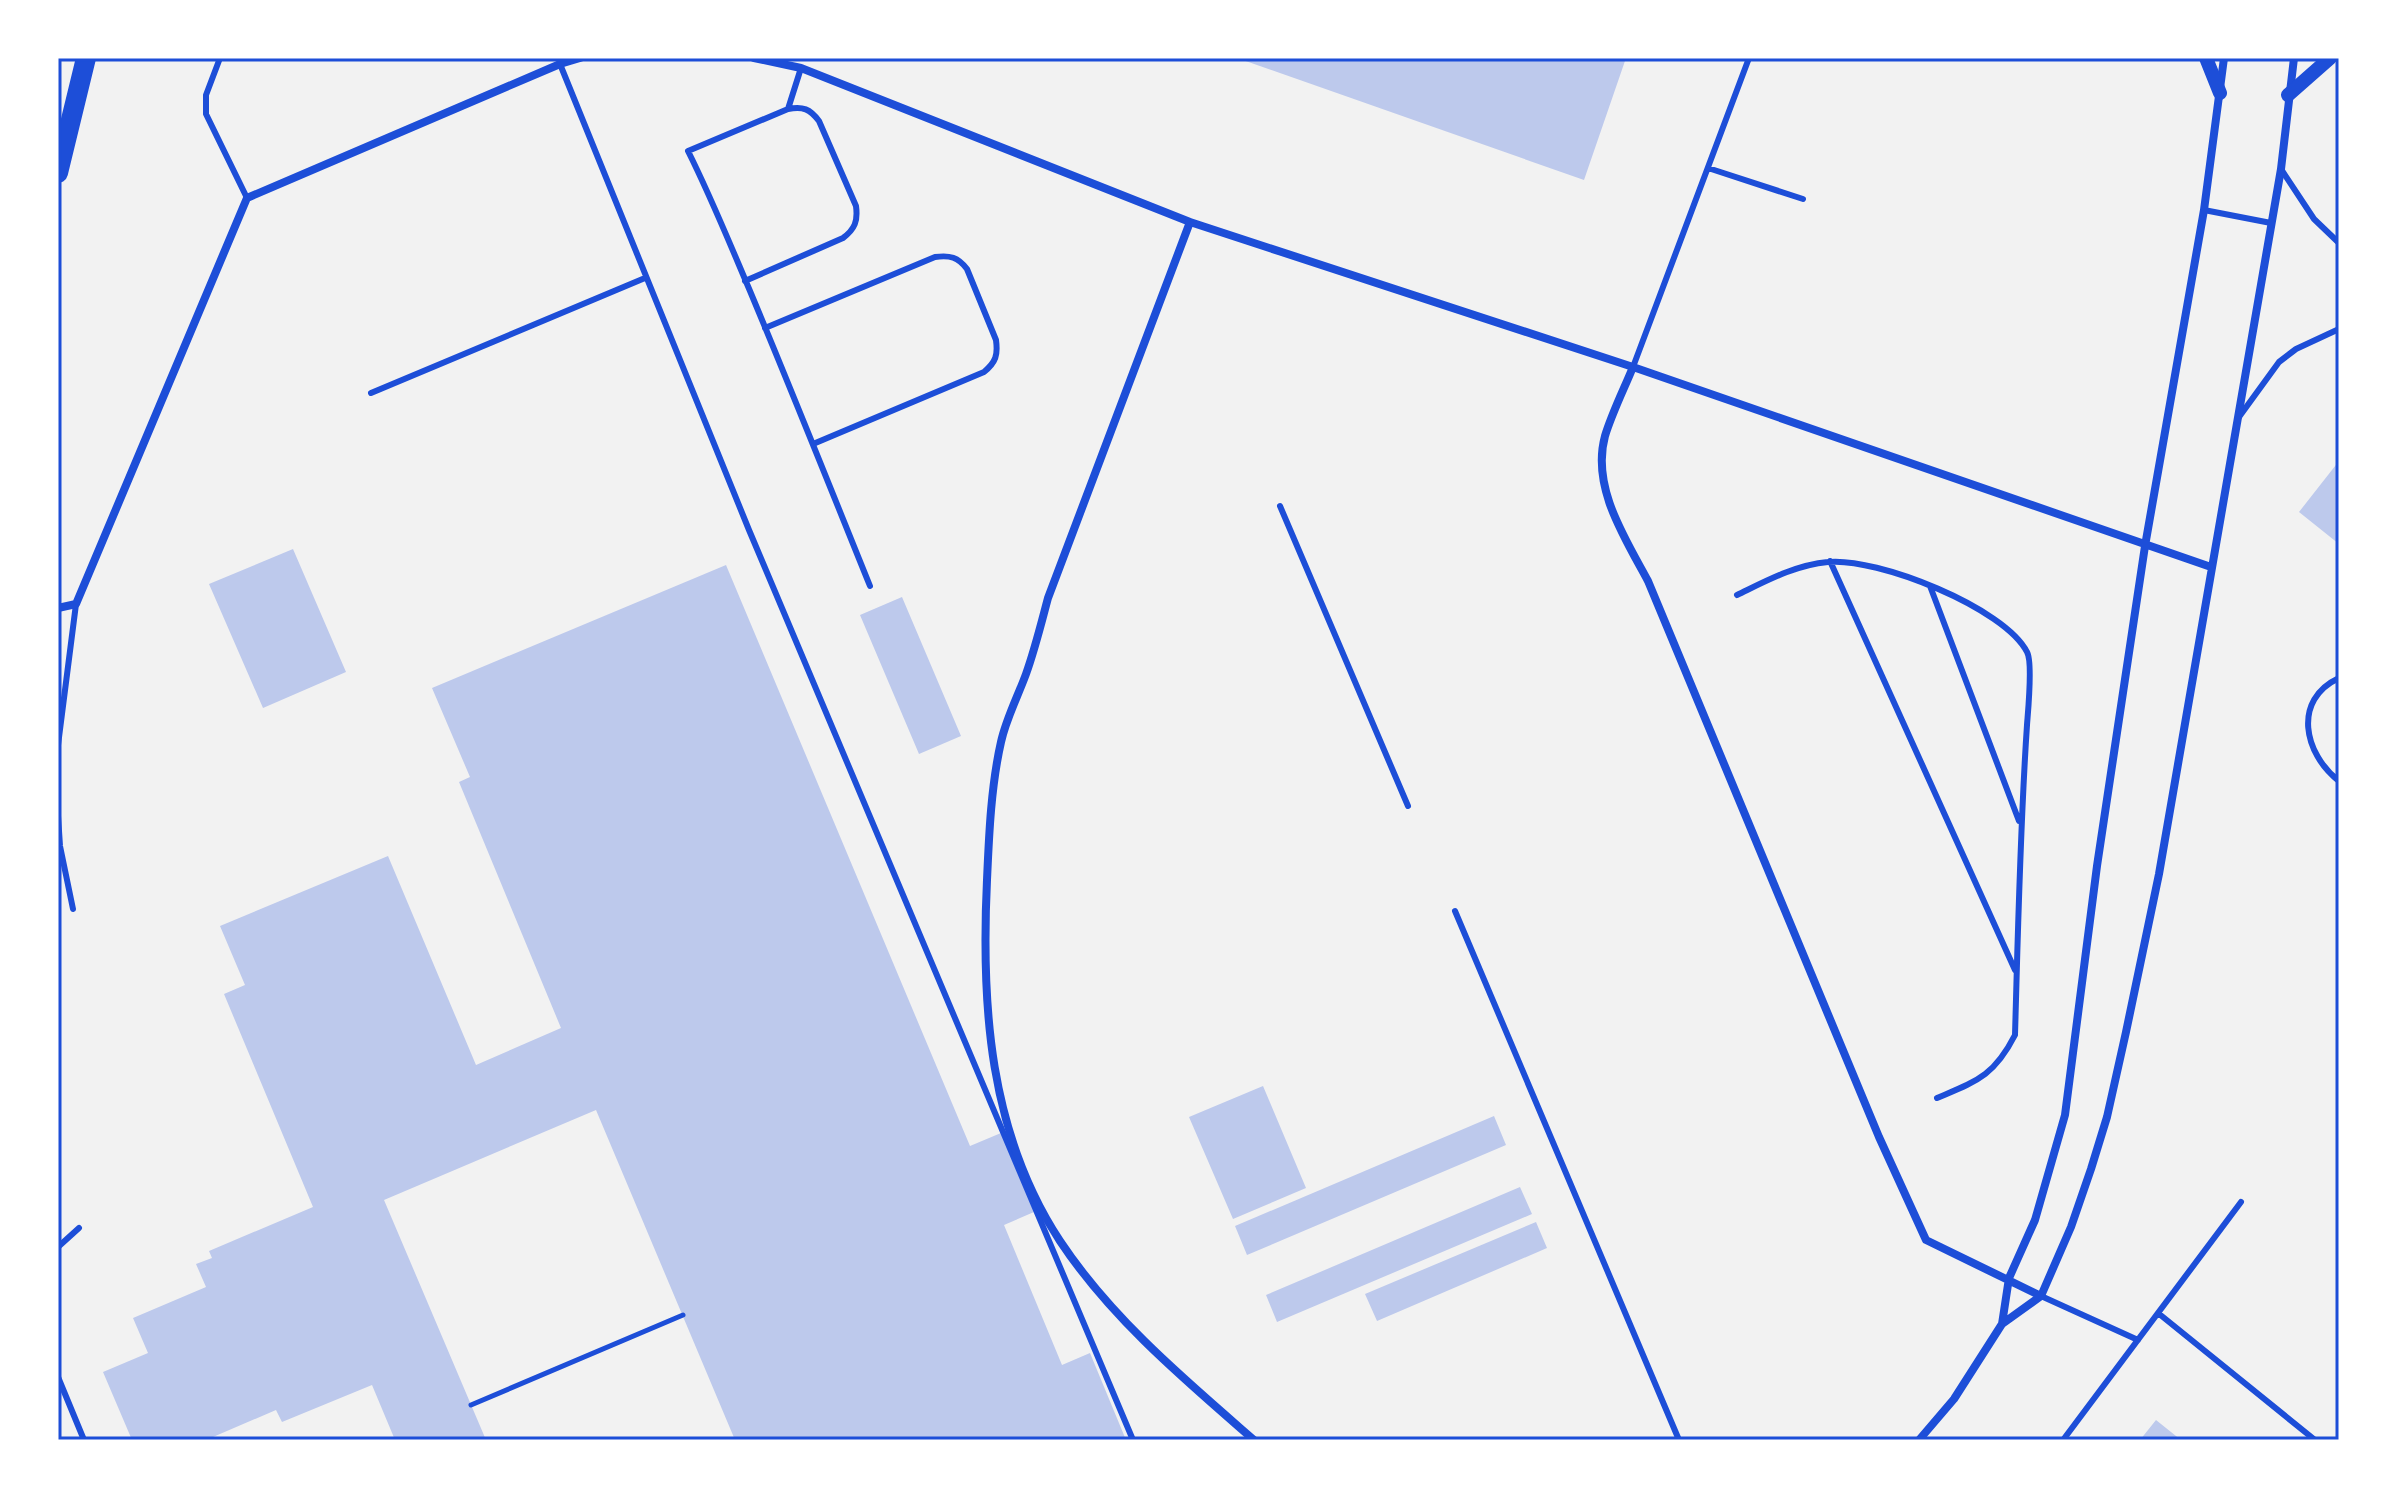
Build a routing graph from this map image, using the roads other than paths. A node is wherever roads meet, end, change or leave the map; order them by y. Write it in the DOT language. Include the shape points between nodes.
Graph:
graph roads {
  1 [pos="86,58"];
  2 [pos="220,58"];
  3 [pos="580,58"];
  4 [pos="754,58"];
  5 [pos="1749,58"];
  6 [pos="2206,58"];
  7 [pos="2224,58"];
  8 [pos="2294,58"];
  9 [pos="2330,58"];
  10 [pos="560,64"];
  11 [pos="801,68"];
  12 [pos="2220,93"];
  13 [pos="2288,95"];
  14 [pos="788,109"];
  15 [pos="1708,168"];
  16 [pos="2281,169"];
  17 [pos="58,173"];
  18 [pos="247,198"];
  19 [pos="1803,199"];
  20 [pos="2204,210"];
  21 [pos="1190,222"];
  22 [pos="2271,223"];
  23 [pos="2339,243"];
  24 [pos="645,278"];
  25 [pos="745,281"];
  26 [pos="765,328"];
  27 [pos="2339,329"];
  28 [pos="1633,367"];
  29 [pos="371,393"];
  30 [pos="2236,420"];
  31 [pos="813,444"];
  32 [pos="1280,506"];
  33 [pos="2145,546"];
  34 [pos="1830,561"];
  35 [pos="2211,567"];
  36 [pos="870,586"];
  37 [pos="1930,586"];
  38 [pos="1737,595"];
  39 [pos="76,604"];
  40 [pos="58,608"];
  41 [pos="2339,678"];
  42 [pos="58,745"];
  43 [pos="2339,781"];
  44 [pos="1408,806"];
  45 [pos="58,816"];
  46 [pos="2020,825"];
  47 [pos="73,909"];
  48 [pos="1455,911"];
  49 [pos="2017,973"];
  50 [pos="1937,1098"];
  51 [pos="2241,1202"];
  52 [pos="79,1228"];
  53 [pos="58,1247"];
  54 [pos="2009,1278"];
  55 [pos="2041,1296"];
  56 [pos="2158,1313"];
  57 [pos="2002,1324"];
  58 [pos="2138,1340"];
  59 [pos="58,1377"];
  60 [pos="84,1440"];
  61 [pos="1133,1440"];
  62 [pos="1254,1440"];
  63 [pos="1679,1440"];
  64 [pos="1919,1440"];
  65 [pos="2063,1440"];
  66 [pos="2315,1440"];
  1 -- 17 [label="main road"];
  2 -- 18 [label="lane" via="206,95 206,114"];
  3 -- 10 [label="street"];
  4 -- 11 [label="street"];
  5 -- 15 [label="lane"];
  6 -- 12 [label="street"];
  7 -- 12 [label="street"];
  8 -- 13 [label="street"];
  9 -- 13 [label="street"];
  10 -- 18 [label="street"];
  10 -- 24 [label="lane"];
  11 -- 14 [label="lane"];
  11 -- 21 [label="street"];
  12 -- 20 [label="street"];
  13 -- 16 [label="street"];
  14 -- 25 [label="lane" via="688,151"];
  14 -- 25 [label="lane" via="812,111 819,121 858,219 843,238"];
  15 -- 19 [label="lane"];
  15 -- 28 [label="lane"];
  16 -- 22 [label="street"];
  16 -- 23 [label="lane" via="2314,219"];
  18 -- 39 [label="street"];
  20 -- 22 [label="lane"];
  20 -- 33 [label="street"];
  21 -- 28 [label="street"];
  21 -- 62 [label="street" via="1048,598 1001,740 983,952 994,1073 1038,1203 1081,1271 1125,1320"];
  22 -- 30 [label="street"];
  24 -- 29 [label="lane"];
  24 -- 61 [label="lane"];
  25 -- 26 [label="lane"];
  26 -- 31 [label="lane"];
  26 -- 31 [label="lane" via="935,257 948,255 967,269 996,340 993,364"];
  27 -- 30 [label="lane" via="2279,362"];
  28 -- 33 [label="street"];
  28 -- 54 [label="street" via="1605,437 1604,484 1611,507 1654,594 1926,1240"];
  30 -- 35 [label="street"];
  31 -- 36 [label="lane"];
  32 -- 44 [label="lane"];
  33 -- 35 [label="street"];
  33 -- 54 [label="street" via="2065,1115 2035,1220"];
  34 -- 37 [label="lane" via="1895,571"];
  34 -- 38 [label="lane" via="1793,569"];
  34 -- 49 [label="lane"];
  35 -- 55 [label="street" via="2159,874 2107,1117 2071,1227"];
  37 -- 46 [label="lane"];
  37 -- 46 [label="lane" via="1986,613 2009,629 2029,654"];
  39 -- 40 [label="street"];
  39 -- 42 [label="lane"];
  41 -- 43 [label="lane" via="2317,698 2308,732 2318,762"];
  45 -- 47 [label="lane"];
  46 -- 49 [label="lane"];
  48 -- 63 [label="lane"];
  49 -- 50 [label="lane" via="2015,1035 2002,1061 1972,1083"];
  51 -- 56 [label="lane"];
  52 -- 53 [label="lane"];
  54 -- 55 [label="street"];
  54 -- 57 [label="street"];
  55 -- 57 [label="street"];
  55 -- 58 [label="lane"];
  56 -- 58 [label="lane"];
  56 -- 66 [label="lane"];
  57 -- 64 [label="street" via="1954,1399"];
  58 -- 65 [label="lane"];
  59 -- 60 [label="lane"];
}
